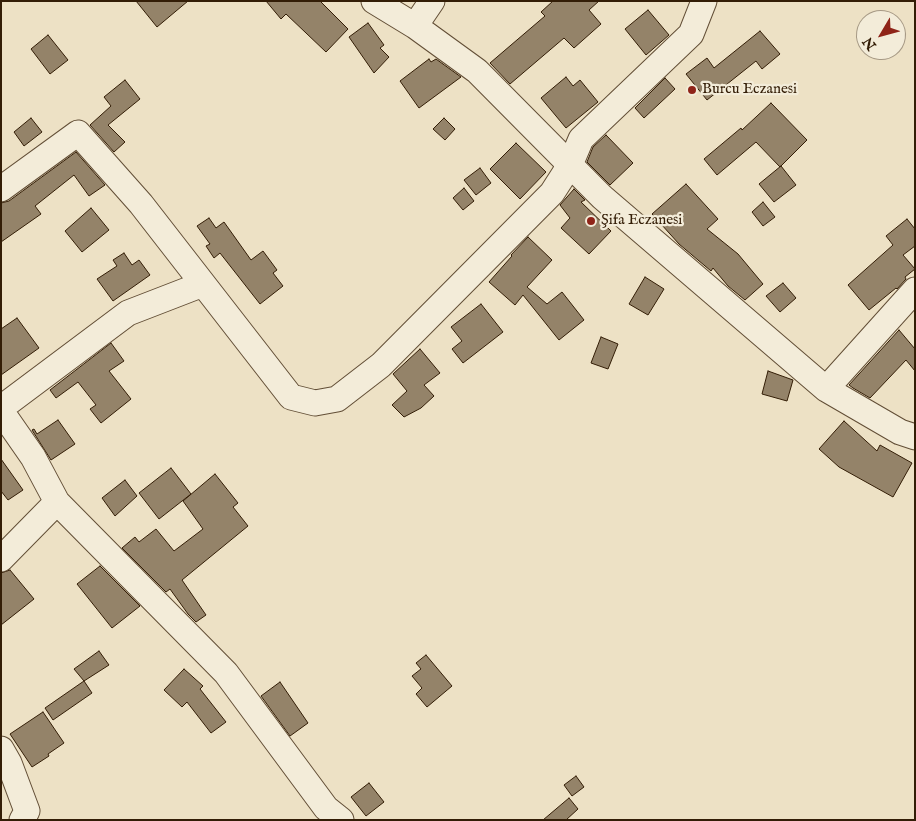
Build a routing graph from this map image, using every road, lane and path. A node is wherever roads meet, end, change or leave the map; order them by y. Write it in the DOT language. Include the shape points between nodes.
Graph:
graph roads {
  1 [pos="374,1"];
  2 [pos="432,1"];
  3 [pos="704,1"];
  4 [pos="415,26"];
  5 [pos="570,165"];
  6 [pos="1,189"];
  7 [pos="203,284"];
  8 [pos="915,290"];
  9 [pos="826,389"];
  10 [pos="1,410"];
  11 [pos="915,437"];
  12 [pos="57,502"];
  13 [pos="1,559"];
  14 [pos="1,749"];
  15 [pos="22,820"];
  16 [pos="341,820"];
  1 -- 4 [label="street"];
  2 -- 4 [label="street"];
  3 -- 5 [label="street" via="691,34 581,139"];
  4 -- 5 [label="street" via="478,71"];
  5 -- 7 [label="street" via="552,193 381,365 337,399 315,403 291,397"];
  5 -- 9 [label="street" via="602,197"];
  6 -- 7 [label="street" via="78,133 142,204"];
  7 -- 10 [label="street" via="128,313"];
  8 -- 9 [label="street"];
  9 -- 11 [label="street" via="900,432"];
  10 -- 12 [label="street" via="33,457"];
  12 -- 13 [label="street"];
  12 -- 16 [label="street" via="226,673 326,808"];
  14 -- 15 [label="street" via="26,811"];
}
